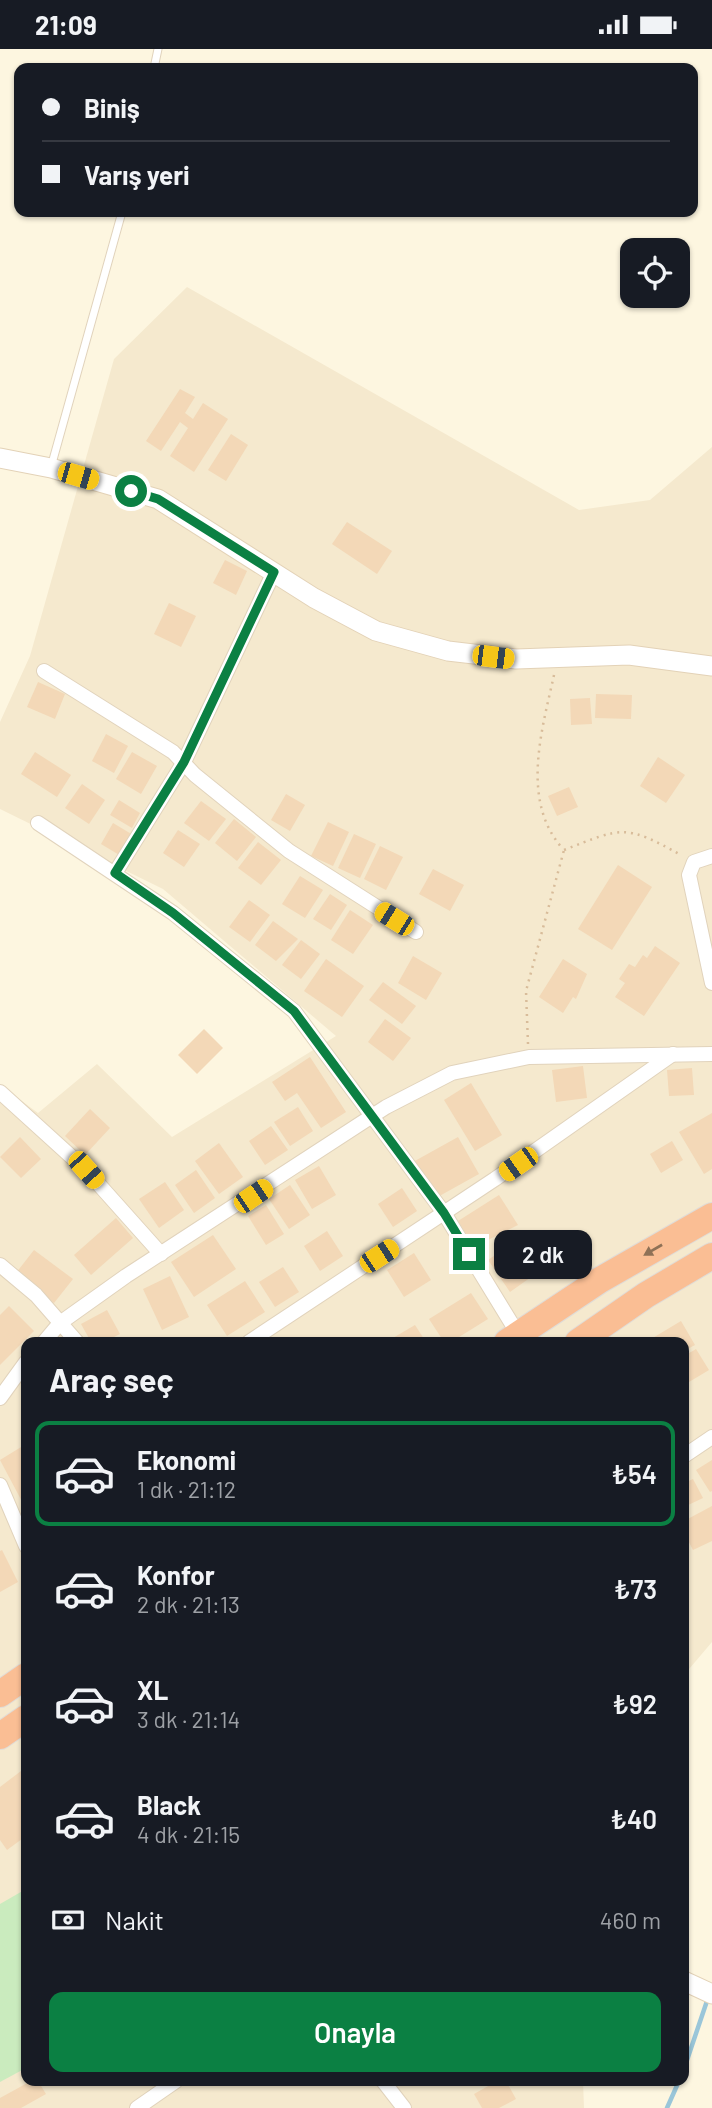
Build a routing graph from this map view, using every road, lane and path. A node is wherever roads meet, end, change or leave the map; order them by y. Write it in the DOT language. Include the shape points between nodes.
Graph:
graph roads {
  1 [pos="120,217"];
  2 [pos="0,458"];
  3 [pos="51,468"];
  4 [pos="274,572"];
  5 [pos="558,658"];
  6 [pos="712,666"];
  7 [pos="44,671"];
  8 [pos="184,762"];
  9 [pos="38,823"];
  10 [pos="564,850"];
  11 [pos="712,856"];
  12 [pos="694,862"];
  13 [pos="115,873"];
  14 [pos="415,932"];
  15 [pos="712,983"];
  16 [pos="673,1054"];
  17 [pos="712,1054"];
  18 [pos="529,1057"];
  19 [pos="0,1093"];
  20 [pos="374,1116"];
  21 [pos="444,1213"];
  22 [pos="712,1216"];
  23 [pos="161,1254"];
  24 [pos="712,1256"];
  25 [pos="0,1265"];
  26 [pos="60,1323"];
  27 [pos="48,1337"];
  28 [pos="72,1337"];
  29 [pos="257,1337"];
  30 [pos="511,1337"];
  31 [pos="514,1337"];
  32 [pos="585,1337"];
  33 [pos="21,1370"];
  34 [pos="0,1398"];
  35 [pos="712,1437"];
  36 [pos="689,1453"];
  37 [pos="0,1485"];
  38 [pos="21,1534"];
  39 [pos="21,1679"];
  40 [pos="0,1694"];
  41 [pos="21,1722"];
  42 [pos="0,1736"];
  43 [pos="689,1983"];
  44 [pos="712,1994"];
  45 [pos="169,2086"];
  46 [pos="387,2086"];
  47 [pos="137,2108"];
  48 [pos="404,2108"];
  1 -- 3 [label="lane"];
  2 -- 3 [label="street"];
  3 -- 4 [label="street" via="158,499"];
  4 -- 5 [label="street" via="376,631 448,651 516,660"];
  4 -- 8 [label="street"];
  5 -- 6 [label="street" via="629,655"];
  5 -- 10 [label="path" via="536,754 540,800 553,837"];
  7 -- 8 [label="street"];
  8 -- 13 [label="street"];
  8 -- 14 [label="street" via="289,851"];
  9 -- 13 [label="street"];
  10 -- 12 [label="path" via="612,831 642,833"];
  10 -- 18 [label="path" via="526,991"];
  11 -- 12 [label="street"];
  12 -- 15 [label="street" via="689,875"];
  13 -- 20 [label="street" via="173,913 294,1011"];
  16 -- 17 [label="street"];
  16 -- 18 [label="street"];
  16 -- 21 [label="street"];
  18 -- 20 [label="street" via="452,1073"];
  19 -- 23 [label="street" via="86,1170"];
  20 -- 21 [label="street"];
  20 -- 23 [label="street"];
  21 -- 29 [label="street"];
  21 -- 30 [label="street"];
  22 -- 31 [label="highway, one-way" via="600,1280"];
  23 -- 26 [label="street"];
  24 -- 32 [label="highway"];
  25 -- 26 [label="street"];
  26 -- 27 [label="street"];
  26 -- 28 [label="street"];
  33 -- 34 [label="street"];
  35 -- 36 [label="street"];
  37 -- 38 [label="street"];
  39 -- 40 [label="highway"];
  41 -- 42 [label="highway"];
  43 -- 44 [label="street"];
  45 -- 47 [label="street"];
  46 -- 48 [label="street"];
}
